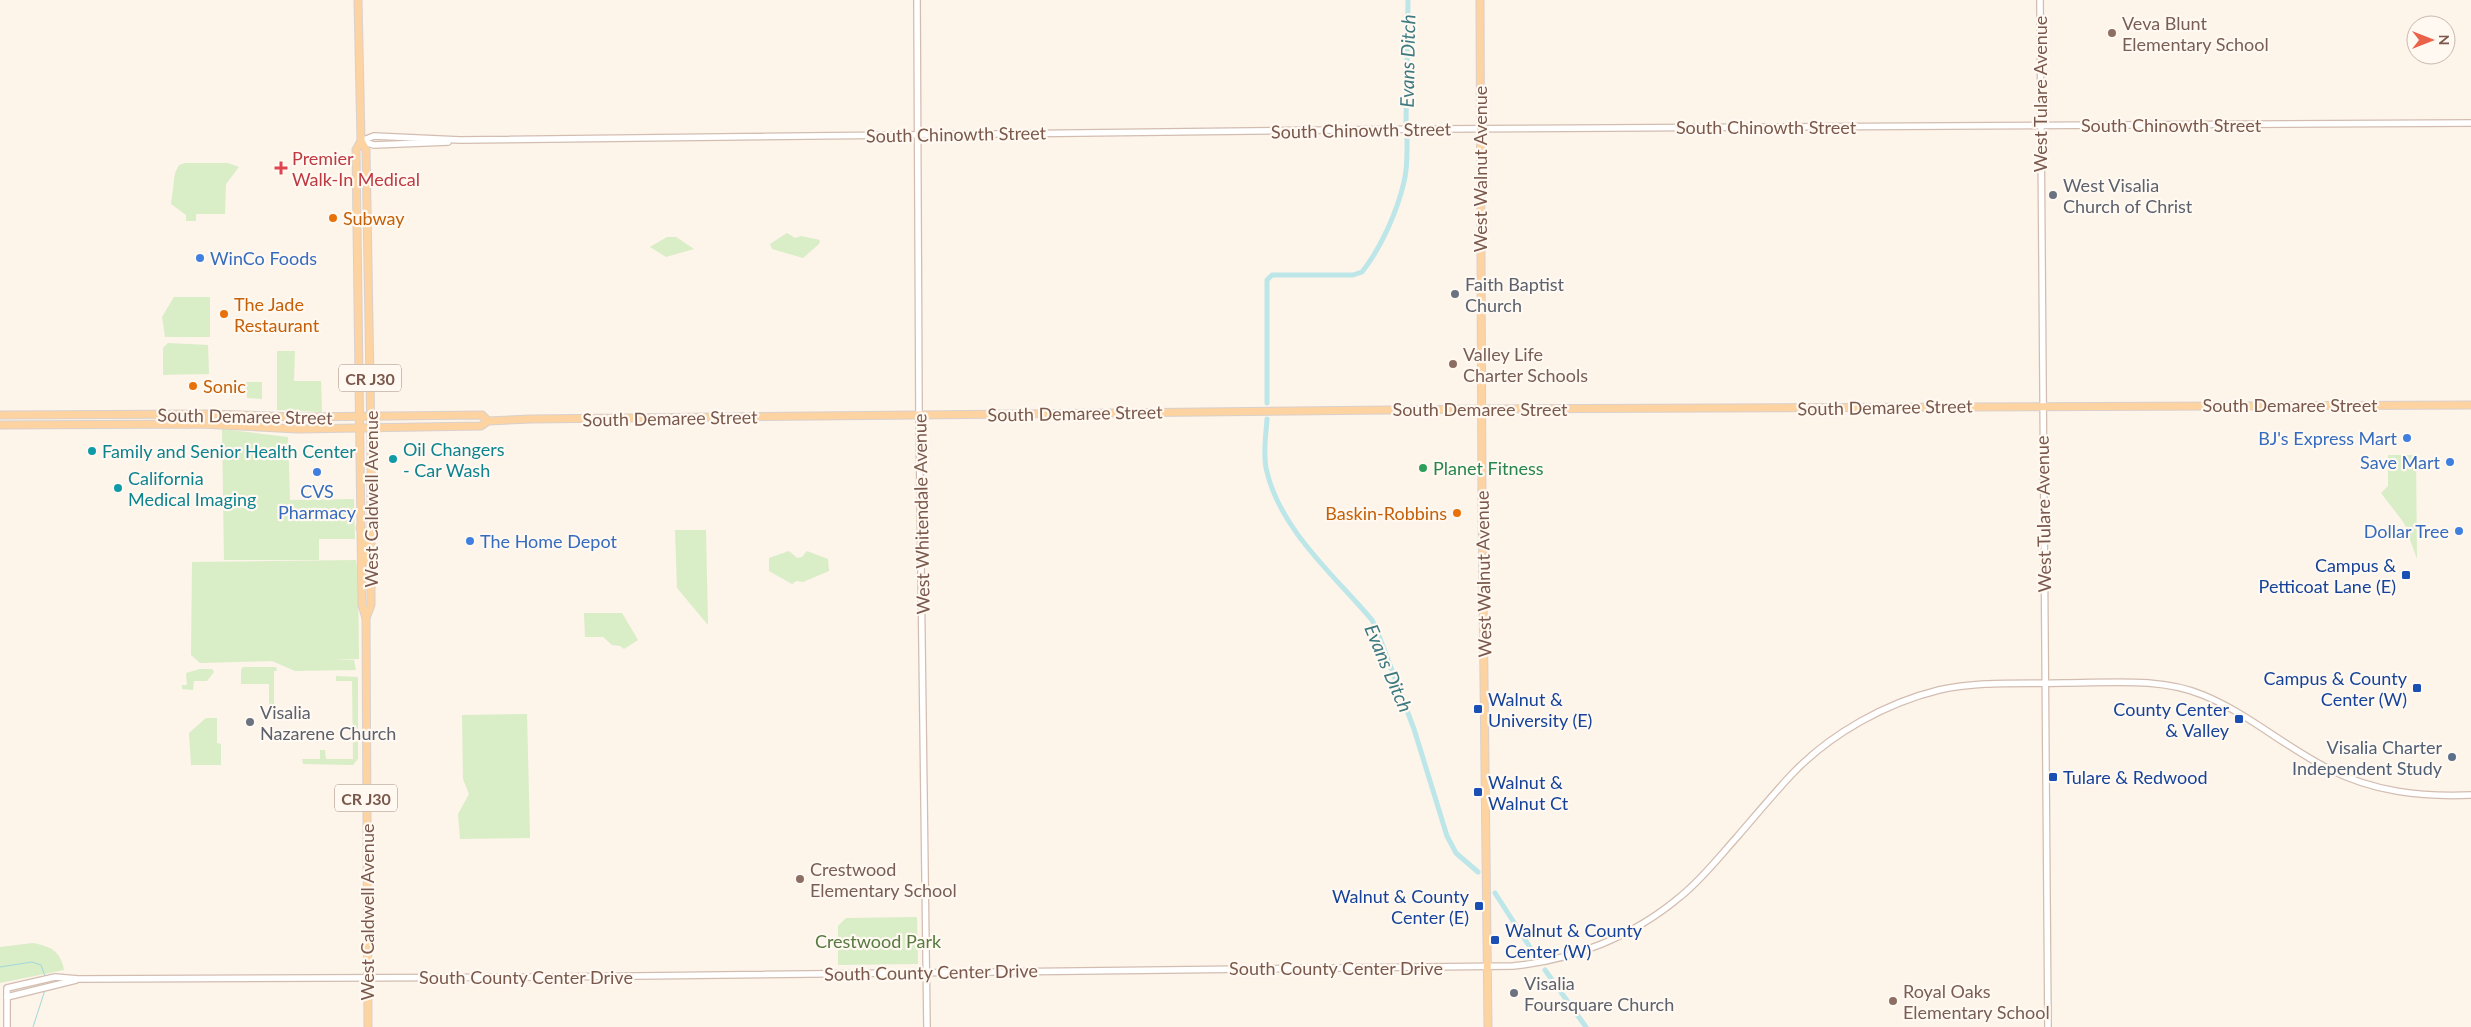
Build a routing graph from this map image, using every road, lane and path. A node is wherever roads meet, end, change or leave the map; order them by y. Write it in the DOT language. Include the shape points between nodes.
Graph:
graph roads {
  1 [pos="358,0"];
  2 [pos="917,0"];
  3 [pos="1480,0"];
  4 [pos="2040,0"];
  5 [pos="2471,123"];
  6 [pos="2040,125"];
  7 [pos="1480,129"];
  8 [pos="918,135"];
  9 [pos="361,141"];
  10 [pos="359,242"];
  11 [pos="369,310"];
  12 [pos="2042,405"];
  13 [pos="2471,405"];
  14 [pos="1482,408"];
  15 [pos="213,414"];
  16 [pos="0,415"];
  17 [pos="919,415"];
  18 [pos="272,416"];
  19 [pos="360,417"];
  20 [pos="371,417"];
  21 [pos="488,421"];
  22 [pos="165,424"];
  23 [pos="0,425"];
  24 [pos="234,425"];
  25 [pos="360,428"];
  26 [pos="371,428"];
  27 [pos="360,528"];
  28 [pos="371,575"];
  29 [pos="366,618"];
  30 [pos="2044,684"];
  31 [pos="2471,795"];
  32 [pos="1488,967"];
  33 [pos="926,972"];
  34 [pos="367,978"];
  35 [pos="78,979"];
  36 [pos="7,997"];
  37 [pos="7,1027"];
  38 [pos="368,1027"];
  39 [pos="927,1027"];
  40 [pos="1488,1027"];
  41 [pos="2048,1027"];
  1 -- 9 [label="main road, West Caldwell Avenue / CR J30"];
  2 -- 8 [label="street, West Whitendale Avenue"];
  3 -- 7 [label="main road, West Walnut Avenue"];
  4 -- 6 [label="street, West Tulare Avenue"];
  5 -- 6 [label="street, South Chinowth Street"];
  6 -- 7 [label="street, South Chinowth Street"];
  6 -- 12 [label="street, West Tulare Avenue"];
  7 -- 8 [label="street, South Chinowth Street"];
  7 -- 14 [label="main road, West Walnut Avenue"];
  8 -- 9 [label="street, South Chinowth Street" via="460,140 374,136"];
  8 -- 17 [label="street, West Whitendale Avenue"];
  9 -- 10 [label="main road, West Caldwell Avenue / CR J30" via="356,150"];
  9 -- 11 [label="main road, West Caldwell Avenue / CR J30" via="366,150"];
  10 -- 11 [label="main road" via="363,248 364,298"];
  10 -- 19 [label="main road, West Caldwell Avenue / CR J30"];
  11 -- 20 [label="main road, West Caldwell Avenue / CR J30"];
  12 -- 13 [label="main road, South Demaree Street"];
  12 -- 14 [label="main road, South Demaree Street"];
  12 -- 30 [label="street, West Tulare Avenue"];
  14 -- 17 [label="main road, South Demaree Street"];
  14 -- 32 [label="main road, West Walnut Avenue"];
  15 -- 16 [label="main road, South Demaree Street"];
  15 -- 18 [label="main road, South Demaree Street"];
  15 -- 22 [label="main road" via="205,419 173,419"];
  17 -- 21 [label="main road, South Demaree Street"];
  17 -- 33 [label="street, West Whitendale Avenue"];
  18 -- 19 [label="main road, South Demaree Street"];
  18 -- 24 [label="main road" via="267,420 239,420"];
  19 -- 20 [label="main road, South Demaree Street"];
  19 -- 25 [label="main road, West Caldwell Avenue / CR J30"];
  20 -- 21 [label="main road, South Demaree Street" via="482,416"];
  20 -- 26 [label="main road, West Caldwell Avenue / CR J30"];
  21 -- 26 [label="main road, South Demaree Street" via="481,426"];
  22 -- 23 [label="main road, South Demaree Street"];
  22 -- 24 [label="main road, South Demaree Street"];
  24 -- 25 [label="main road, South Demaree Street"];
  25 -- 26 [label="main road, South Demaree Street"];
  25 -- 27 [label="main road, West Caldwell Avenue / CR J30"];
  26 -- 28 [label="main road, West Caldwell Avenue / CR J30"];
  27 -- 28 [label="main road" via="366,535 367,570"];
  27 -- 29 [label="main road, West Caldwell Avenue / CR J30" via="362,605"];
  28 -- 29 [label="main road, West Caldwell Avenue / CR J30"];
  29 -- 34 [label="main road, West Caldwell Avenue / CR J30"];
  30 -- 31 [label="street, South County Center Drive" via="2135,683 2180,688 2235,709 2310,758 2355,781 2413,794"];
  30 -- 32 [label="street, South County Center Drive" via="1955,687 1891,706 1835,738 1800,767 1696,882 1660,912 1614,938 1572,955 1536,964"];
  30 -- 41 [label="street, West Tulare Avenue"];
  32 -- 33 [label="street, South County Center Drive"];
  32 -- 40 [label="main road, West Walnut Avenue"];
  33 -- 34 [label="street, South County Center Drive"];
  33 -- 39 [label="street, West Whitendale Avenue"];
  34 -- 35 [label="street, South County Center Drive"];
  34 -- 38 [label="main road, West Caldwell Avenue / CR J30"];
  35 -- 36 [label="street, South County Center Drive"];
  35 -- 36 [label="street, South County Center Drive" via="55,977 7,988"];
  36 -- 37 [label="street"];
}
